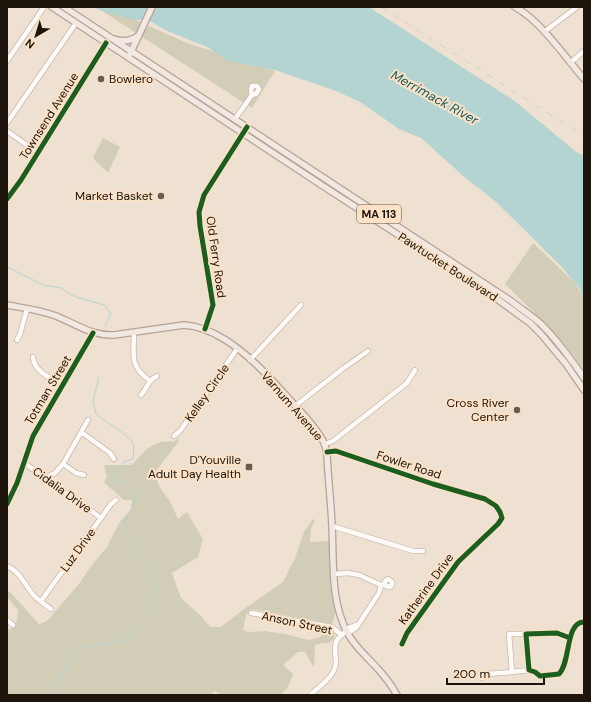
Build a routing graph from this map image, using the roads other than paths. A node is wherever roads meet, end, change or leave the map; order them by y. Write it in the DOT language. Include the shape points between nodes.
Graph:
graph roads {
  1 [pos="44,7"];
  2 [pos="52,7"];
  3 [pos="64,7"];
  4 [pos="152,7"];
  5 [pos="577,7"];
  6 [pos="519,8"];
  7 [pos="76,23"];
  8 [pos="544,32"];
  9 [pos="139,33"];
  10 [pos="106,35"];
  11 [pos="106,43"];
  12 [pos="584,51"];
  13 [pos="130,52"];
  14 [pos="128,58"];
  15 [pos="7,61"];
  16 [pos="570,63"];
  17 [pos="584,79"];
  18 [pos="252,95"];
  19 [pos="235,119"];
  20 [pos="7,123"];
  21 [pos="247,127"];
  22 [pos="7,131"];
  23 [pos="244,133"];
  24 [pos="38,153"];
  25 [pos="7,199"];
  26 [pos="7,305"];
  27 [pos="301,305"];
  28 [pos="27,309"];
  29 [pos="205,329"];
  30 [pos="134,332"];
  31 [pos="94,333"];
  32 [pos="17,340"];
  33 [pos="237,349"];
  34 [pos="368,351"];
  35 [pos="33,357"];
  36 [pos="250,360"];
  37 [pos="414,370"];
  38 [pos="157,376"];
  39 [pos="584,378"];
  40 [pos="149,380"];
  41 [pos="63,385"];
  42 [pos="584,390"];
  43 [pos="141,395"];
  44 [pos="295,406"];
  45 [pos="88,420"];
  46 [pos="81,432"];
  47 [pos="174,436"];
  48 [pos="325,444"];
  49 [pos="327,452"];
  50 [pos="114,459"];
  51 [pos="23,462"];
  52 [pos="63,464"];
  53 [pos="84,475"];
  54 [pos="45,478"];
  55 [pos="485,499"];
  56 [pos="116,500"];
  57 [pos="7,504"];
  58 [pos="101,518"];
  59 [pos="332,526"];
  60 [pos="423,551"];
  61 [pos="7,566"];
  62 [pos="335,574"];
  63 [pos="41,601"];
  64 [pos="51,609"];
  65 [pos="251,613"];
  66 [pos="7,620"];
  67 [pos="584,622"];
  68 [pos="13,625"];
  69 [pos="344,633"];
  70 [pos="526,634"];
  71 [pos="570,638"];
  72 [pos="402,644"];
  73 [pos="529,670"];
  74 [pos="512,672"];
  75 [pos="482,678"];
  76 [pos="310,695"];
  77 [pos="397,695"];
  1 -- 15 [label="street"];
  2 -- 7 [label="main road, Pawtucket Boulevard / MA 113"];
  3 -- 10 [label="main road, Pawtucket Boulevard / MA 113"];
  4 -- 9 [label="main road"];
  5 -- 8 [label="street"];
  6 -- 8 [label="main road"];
  7 -- 11 [label="main road, Pawtucket Boulevard / MA 113"];
  7 -- 20 [label="street"];
  8 -- 16 [label="main road"];
  9 -- 10 [label="main road" via="131,40 120,41"];
  9 -- 13 [label="main road"];
  10 -- 13 [label="main road, Pawtucket Boulevard / MA 113"];
  11 -- 14 [label="main road, Pawtucket Boulevard / MA 113"];
  11 -- 24 [label="street, Townsend Avenue"];
  12 -- 16 [label="street"];
  13 -- 14 [label="main road"];
  13 -- 19 [label="main road, Pawtucket Boulevard / MA 113"];
  14 -- 23 [label="main road, Pawtucket Boulevard / MA 113"];
  16 -- 17 [label="main road"];
  18 -- 19 [label="street"];
  19 -- 21 [label="main road, Pawtucket Boulevard / MA 113"];
  21 -- 23 [label="street, Old Ferry Road"];
  21 -- 39 [label="main road, Pawtucket Boulevard / MA 113" via="511,301 540,323"];
  22 -- 24 [label="street"];
  23 -- 29 [label="street, Old Ferry Road" via="201,202 200,226 213,305"];
  23 -- 42 [label="main road, Pawtucket Boulevard / MA 113" via="513,310 530,323 555,349"];
  24 -- 25 [label="street, Townsend Avenue"];
  26 -- 28 [label="main road, Varnum Avenue"];
  27 -- 36 [label="street"];
  28 -- 31 [label="main road, Varnum Avenue" via="57,317"];
  28 -- 32 [label="street"];
  29 -- 30 [label="main road, Varnum Avenue" via="184,325"];
  29 -- 33 [label="main road, Varnum Avenue"];
  30 -- 31 [label="main road, Varnum Avenue" via="114,335"];
  30 -- 40 [label="street" via="137,369"];
  31 -- 41 [label="street, Totman Street"];
  33 -- 36 [label="main road, Varnum Avenue"];
  33 -- 47 [label="street, Kelley Circle"];
  34 -- 44 [label="street"];
  35 -- 41 [label="street" via="36,368"];
  36 -- 44 [label="main road, Varnum Avenue"];
  37 -- 48 [label="street" via="407,383 335,440"];
  38 -- 40 [label="street"];
  40 -- 43 [label="street"];
  41 -- 51 [label="street, Totman Street" via="33,436"];
  44 -- 48 [label="main road, Varnum Avenue"];
  45 -- 46 [label="street"];
  46 -- 50 [label="street" via="110,452"];
  46 -- 52 [label="street"];
  48 -- 49 [label="main road, Varnum Avenue"];
  49 -- 55 [label="street, Fowler Road" via="336,451"];
  49 -- 59 [label="main road, Varnum Avenue"];
  51 -- 54 [label="street, Cidalia Drive"];
  51 -- 57 [label="street, Totman Street"];
  52 -- 53 [label="street" via="76,474"];
  52 -- 54 [label="street" via="55,473"];
  54 -- 58 [label="street, Cidalia Drive"];
  55 -- 72 [label="street, Katherine Drive" via="496,506 502,518 458,562 407,633"];
  56 -- 58 [label="street, Luz Drive"];
  58 -- 63 [label="street, Luz Drive"];
  59 -- 60 [label="street" via="413,551"];
  59 -- 62 [label="main road, Varnum Avenue"];
  61 -- 63 [label="street" via="19,574 31,593"];
  62 -- 69 [label="main road, Varnum Avenue" via="337,607"];
  62 -- 69 [label="street" via="359,575 383,585 356,625"];
  63 -- 64 [label="street"];
  65 -- 69 [label="street, Anson Street" via="332,627"];
  66 -- 68 [label="street"];
  67 -- 71 [label="street" via="575,625"];
  69 -- 76 [label="street" via="336,644 334,670"];
  69 -- 77 [label="main road, Varnum Avenue" via="383,675"];
  70 -- 71 [label="street" via="557,633"];
  70 -- 73 [label="street"];
  70 -- 74 [label="street" via="509,634"];
  71 -- 73 [label="street" via="560,674 540,676"];
  73 -- 74 [label="street"];
  74 -- 75 [label="street" via="487,674"];
}
